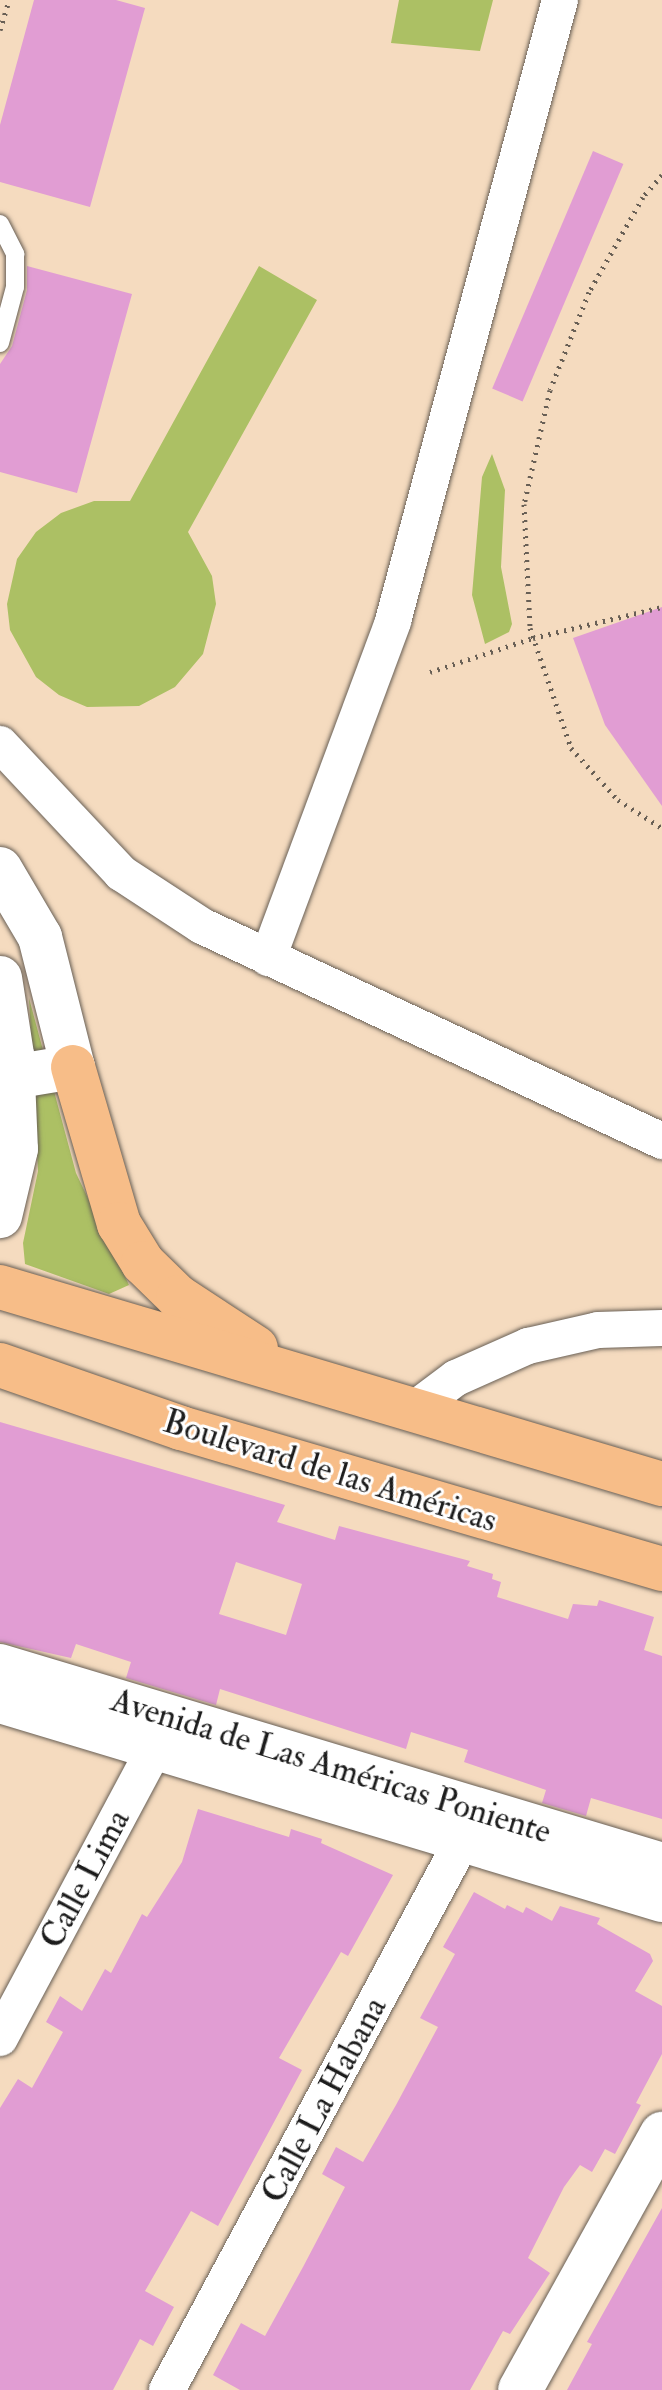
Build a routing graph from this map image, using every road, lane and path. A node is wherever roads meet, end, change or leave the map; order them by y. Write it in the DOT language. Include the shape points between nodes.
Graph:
graph roads {
  1 [pos="9,0"];
  2 [pos="560,0"];
  3 [pos="0,30"];
  4 [pos="662,175"];
  5 [pos="0,224"];
  6 [pos="0,343"];
  7 [pos="662,607"];
  8 [pos="533,638"];
  9 [pos="430,672"];
  10 [pos="0,744"];
  11 [pos="662,828"];
  12 [pos="0,869"];
  13 [pos="268,958"];
  14 [pos="0,978"];
  15 [pos="73,1067"];
  16 [pos="13,1077"];
  17 [pos="662,1141"];
  18 [pos="0,1216"];
  19 [pos="0,1287"];
  20 [pos="662,1328"];
  21 [pos="0,1365"];
  22 [pos="295,1373"];
  23 [pos="416,1408"];
  24 [pos="662,1484"];
  25 [pos="662,1569"];
  26 [pos="0,1666"];
  27 [pos="0,1701"];
  28 [pos="162,1735"];
  29 [pos="471,1825"];
  30 [pos="662,1865"];
  31 [pos="662,1900"];
  32 [pos="0,2038"];
  33 [pos="662,2134"];
  34 [pos="167,2390"];
  35 [pos="520,2390"];
  1 -- 3 [label="path"];
  2 -- 13 [label="street" via="393,621"];
  4 -- 8 [label="path" via="643,197 589,292 550,390 524,504"];
  5 -- 6 [label="lane" via="15,254 15,287"];
  7 -- 8 [label="path"];
  8 -- 9 [label="path"];
  8 -- 11 [label="path" via="571,748 618,800"];
  10 -- 13 [label="street" via="141,889"];
  12 -- 15 [label="street" via="40,937"];
  13 -- 17 [label="street"];
  14 -- 16 [label="street"];
  15 -- 16 [label="street"];
  15 -- 22 [label="main road" via="119,1224 143,1263 178,1297"];
  16 -- 18 [label="street" via="16,1149"];
  19 -- 22 [label="main road"];
  20 -- 23 [label="street" via="598,1330 528,1346 456,1378"];
  21 -- 25 [label="main road, Boulevard de las Américas" via="181,1428"];
  22 -- 23 [label="main road"];
  23 -- 24 [label="main road"];
  26 -- 28 [label="street, Avenida de Las Américas Poniente"];
  27 -- 28 [label="street, Avenida de Las Américas Poniente"];
  28 -- 29 [label="street, Avenida de Las Américas Poniente"];
  28 -- 32 [label="street, Calle Lima"];
  29 -- 30 [label="street, Avenida de Las Américas Poniente"];
  29 -- 31 [label="street, Avenida de Las Américas Poniente"];
  29 -- 34 [label="street, Calle La Habana"];
  33 -- 35 [label="street"];
}
